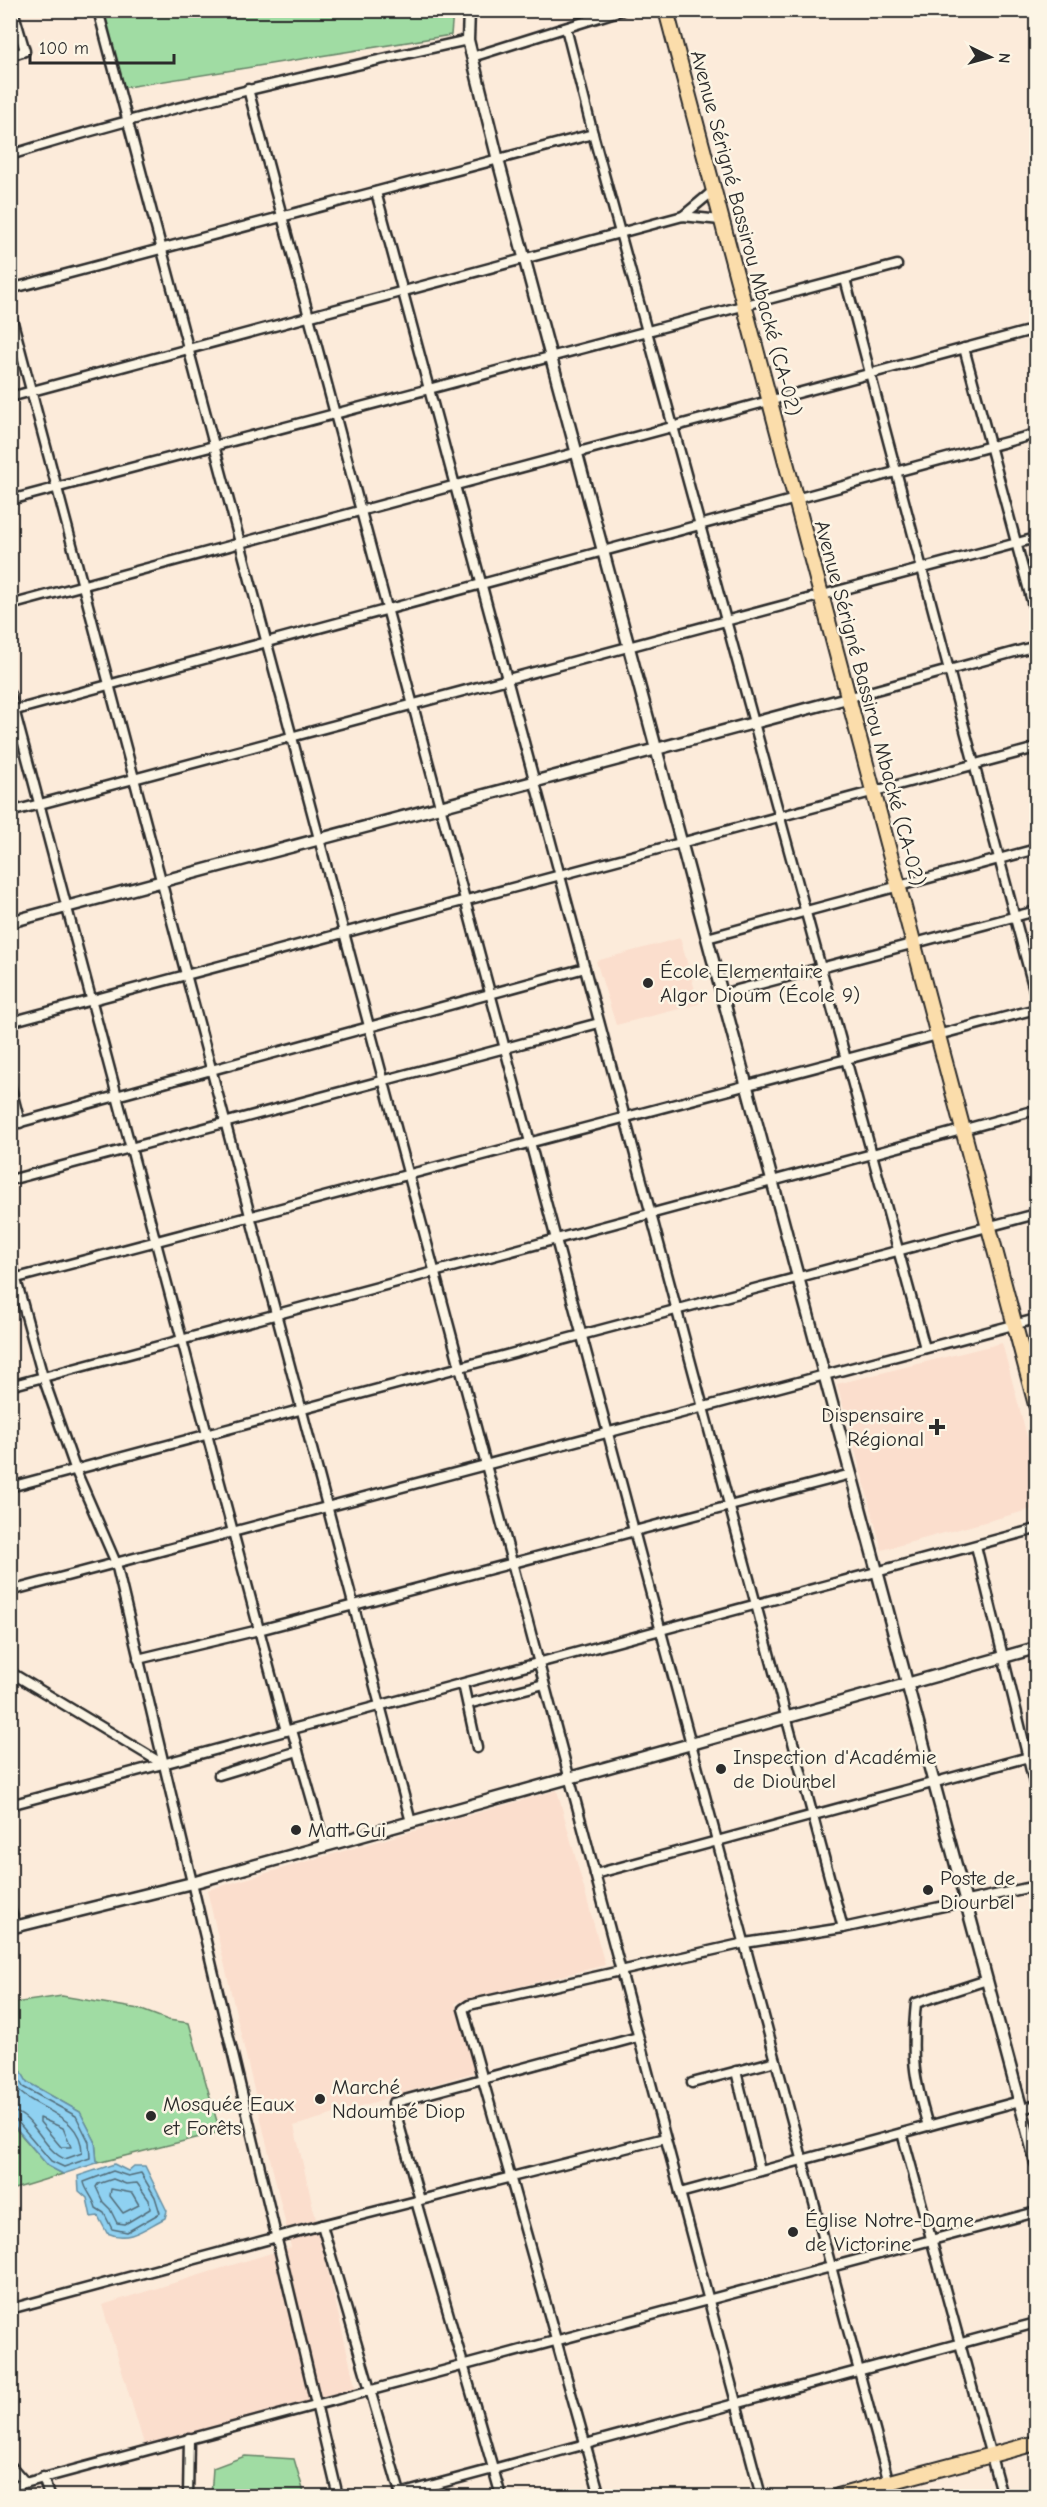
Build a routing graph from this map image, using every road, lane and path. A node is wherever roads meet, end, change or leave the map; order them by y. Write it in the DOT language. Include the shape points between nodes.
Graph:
graph roads {
  1 [pos="13,10"];
  2 [pos="98,10"];
  3 [pos="469,10"];
  4 [pos="622,10"];
  5 [pos="666,10"];
  6 [pos="566,28"];
  7 [pos="468,40"];
  8 [pos="10,56"];
  9 [pos="472,57"];
  10 [pos="248,89"];
  11 [pos="127,121"];
  12 [pos="593,134"];
  13 [pos="10,155"];
  14 [pos="498,160"];
  15 [pos="713,191"];
  16 [pos="376,192"];
  17 [pos="283,215"];
  18 [pos="683,216"];
  19 [pos="720,220"];
  20 [pos="620,233"];
  21 [pos="162,250"];
  22 [pos="525,259"];
  23 [pos="897,265"];
  24 [pos="845,279"];
  25 [pos="10,290"];
  26 [pos="403,292"];
  27 [pos="743,306"];
  28 [pos="10,311"];
  29 [pos="310,316"];
  30 [pos="1036,328"];
  31 [pos="647,331"];
  32 [pos="964,348"];
  33 [pos="188,349"];
  34 [pos="551,357"];
  35 [pos="870,373"];
  36 [pos="429,389"];
  37 [pos="32,392"];
  38 [pos="10,397"];
  39 [pos="768,401"];
  40 [pos="336,414"];
  41 [pos="673,427"];
  42 [pos="1036,434"];
  43 [pos="214,446"];
  44 [pos="990,447"];
  45 [pos="577,453"];
  46 [pos="897,472"];
  47 [pos="455,486"];
  48 [pos="57,488"];
  49 [pos="10,500"];
  50 [pos="795,500"];
  51 [pos="362,510"];
  52 [pos="700,525"];
  53 [pos="1036,538"];
  54 [pos="240,543"];
  55 [pos="1017,544"];
  56 [pos="603,551"];
  57 [pos="922,569"];
  58 [pos="481,584"];
  59 [pos="83,586"];
  60 [pos="820,596"];
  61 [pos="10,605"];
  62 [pos="388,609"];
  63 [pos="1036,617"];
  64 [pos="726,621"];
  65 [pos="266,642"];
  66 [pos="1036,646"];
  67 [pos="629,647"];
  68 [pos="949,670"];
  69 [pos="507,680"];
  70 [pos="109,684"];
  71 [pos="10,694"];
  72 [pos="847,698"];
  73 [pos="414,704"];
  74 [pos="13,711"];
  75 [pos="754,723"];
  76 [pos="292,737"];
  77 [pos="1036,748"];
  78 [pos="656,749"];
  79 [pos="975,765"];
  80 [pos="135,779"];
  81 [pos="534,782"];
  82 [pos="872,792"];
  83 [pos="40,804"];
  84 [pos="441,806"];
  85 [pos="10,812"];
  86 [pos="780,817"];
  87 [pos="319,839"];
  88 [pos="682,843"];
  89 [pos="1036,849"];
  90 [pos="1000,859"];
  91 [pos="560,875"];
  92 [pos="162,881"];
  93 [pos="897,886"];
  94 [pos="466,900"];
  95 [pos="67,906"];
  96 [pos="806,911"];
  97 [pos="1036,911"];
  98 [pos="1015,916"];
  99 [pos="10,922"];
  100 [pos="344,933"];
  101 [pos="707,938"];
  102 [pos="912,944"];
  103 [pos="585,968"];
  104 [pos="821,968"];
  105 [pos="187,975"];
  106 [pos="491,993"];
  107 [pos="722,994"];
  108 [pos="1036,997"];
  109 [pos="92,1000"];
  110 [pos="1036,1010"];
  111 [pos="10,1022"];
  112 [pos="599,1023"];
  113 [pos="368,1026"];
  114 [pos="937,1036"];
  115 [pos="505,1048"];
  116 [pos="846,1059"];
  117 [pos="212,1071"];
  118 [pos="383,1081"];
  119 [pos="10,1084"];
  120 [pos="747,1086"];
  121 [pos="118,1097"];
  122 [pos="1036,1110"];
  123 [pos="625,1118"];
  124 [pos="21,1123"];
  125 [pos="226,1123"];
  126 [pos="10,1125"];
  127 [pos="962,1130"];
  128 [pos="531,1142"];
  129 [pos="131,1148"];
  130 [pos="872,1155"];
  131 [pos="408,1175"];
  132 [pos="10,1180"];
  133 [pos="773,1181"];
  134 [pos="651,1214"];
  135 [pos="1036,1214"];
  136 [pos="251,1216"];
  137 [pos="987,1227"];
  138 [pos="557,1239"];
  139 [pos="156,1241"];
  140 [pos="898,1251"];
  141 [pos="10,1258"];
  142 [pos="434,1272"];
  143 [pos="798,1277"];
  144 [pos="13,1279"];
  145 [pos="676,1310"];
  146 [pos="277,1315"];
  147 [pos="1036,1318"];
  148 [pos="1014,1324"];
  149 [pos="582,1334"];
  150 [pos="182,1340"];
  151 [pos="925,1348"];
  152 [pos="459,1367"];
  153 [pos="825,1375"];
  154 [pos="43,1377"];
  155 [pos="10,1386"];
  156 [pos="1036,1405"];
  157 [pos="703,1407"];
  158 [pos="302,1409"];
  159 [pos="608,1432"];
  160 [pos="207,1434"];
  161 [pos="486,1465"];
  162 [pos="76,1471"];
  163 [pos="851,1474"];
  164 [pos="10,1487"];
  165 [pos="328,1507"];
  166 [pos="729,1507"];
  167 [pos="1036,1529"];
  168 [pos="634,1530"];
  169 [pos="233,1532"];
  170 [pos="976,1546"];
  171 [pos="512,1562"];
  172 [pos="116,1563"];
  173 [pos="878,1572"];
  174 [pos="10,1591"];
  175 [pos="756,1605"];
  176 [pos="354,1606"];
  177 [pos="259,1630"];
  178 [pos="661,1630"];
  179 [pos="1036,1648"];
  180 [pos="1003,1657"];
  181 [pos="138,1659"];
  182 [pos="538,1663"];
  183 [pos="10,1672"];
  184 [pos="463,1684"];
  185 [pos="544,1684"];
  186 [pos="908,1684"];
  187 [pos="468,1704"];
  188 [pos="380,1706"];
  189 [pos="786,1718"];
  190 [pos="289,1730"];
  191 [pos="691,1744"];
  192 [pos="477,1748"];
  193 [pos="298,1751"];
  194 [pos="1032,1756"];
  195 [pos="163,1764"];
  196 [pos="219,1774"];
  197 [pos="569,1778"];
  198 [pos="934,1783"];
  199 [pos="1036,1791"];
  200 [pos="10,1805"];
  201 [pos="812,1815"];
  202 [pos="411,1822"];
  203 [pos="717,1841"];
  204 [pos="325,1846"];
  205 [pos="595,1874"];
  206 [pos="192,1883"];
  207 [pos="1036,1886"];
  208 [pos="966,1902"];
  209 [pos="10,1908"];
  210 [pos="13,1928"];
  211 [pos="843,1928"];
  212 [pos="745,1943"];
  213 [pos="620,1969"];
  214 [pos="987,1980"];
  215 [pos="638,2037"];
  216 [pos="776,2061"];
  217 [pos="736,2071"];
  218 [pos="483,2079"];
  219 [pos="692,2083"];
  220 [pos="1021,2105"];
  221 [pos="1036,2105"];
  222 [pos="928,2126"];
  223 [pos="902,2133"];
  224 [pos="665,2138"];
  225 [pos="802,2160"];
  226 [pos="1036,2163"];
  227 [pos="760,2171"];
  228 [pos="510,2177"];
  229 [pos="680,2193"];
  230 [pos="418,2201"];
  231 [pos="1036,2212"];
  232 [pos="322,2225"];
  233 [pos="276,2239"];
  234 [pos="932,2240"];
  235 [pos="831,2267"];
  236 [pos="708,2300"];
  237 [pos="10,2309"];
  238 [pos="1036,2323"];
  239 [pos="556,2340"];
  240 [pos="960,2343"];
  241 [pos="463,2365"];
  242 [pos="859,2370"];
  243 [pos="369,2390"];
  244 [pos="316,2404"];
  245 [pos="736,2404"];
  246 [pos="189,2439"];
  247 [pos="1036,2443"];
  248 [pos="585,2444"];
  249 [pos="991,2455"];
  250 [pos="10,2465"];
  251 [pos="493,2469"];
  252 [pos="43,2477"];
  253 [pos="25,2482"];
  254 [pos="889,2482"];
  255 [pos="10,2487"];
  256 [pos="400,2495"];
  257 [pos="49,2496"];
  258 [pos="188,2496"];
  259 [pos="338,2496"];
  260 [pos="501,2496"];
  261 [pos="600,2496"];
  262 [pos="761,2496"];
  263 [pos="838,2496"];
  264 [pos="1002,2496"];
  1 -- 8 [label="street" via="25,51"];
  2 -- 11 [label="street"];
  3 -- 7 [label="street"];
  4 -- 6 [label="street"];
  5 -- 15 [label="main road, Avenue Sérigné Bassirou Mbacké (CA-02)"];
  6 -- 9 [label="street"];
  6 -- 12 [label="street"];
  7 -- 9 [label="street"];
  7 -- 10 [label="street"];
  9 -- 14 [label="street"];
  10 -- 11 [label="street"];
  10 -- 17 [label="street"];
  11 -- 13 [label="street"];
  11 -- 21 [label="street"];
  12 -- 14 [label="street"];
  12 -- 20 [label="street"];
  14 -- 16 [label="street"];
  14 -- 22 [label="street"];
  15 -- 18 [label="street"];
  15 -- 19 [label="main road, Avenue Sérigné Bassirou Mbacké (CA-02)"];
  16 -- 17 [label="street"];
  16 -- 26 [label="street"];
  17 -- 21 [label="street"];
  17 -- 29 [label="street"];
  18 -- 19 [label="street"];
  18 -- 20 [label="street"];
  19 -- 27 [label="main road, Avenue Sérigné Bassirou Mbacké (CA-02)"];
  20 -- 22 [label="street"];
  20 -- 31 [label="street"];
  21 -- 25 [label="street"];
  21 -- 33 [label="street"];
  22 -- 26 [label="street"];
  22 -- 34 [label="street"];
  23 -- 24 [label="street"];
  24 -- 27 [label="street"];
  24 -- 35 [label="street"];
  26 -- 29 [label="street"];
  26 -- 36 [label="street"];
  27 -- 31 [label="street"];
  27 -- 39 [label="main road, Avenue Sérigné Bassirou Mbacké (CA-02)"];
  28 -- 37 [label="street"];
  29 -- 33 [label="street"];
  29 -- 40 [label="street"];
  30 -- 32 [label="street"];
  31 -- 34 [label="street"];
  31 -- 41 [label="street"];
  32 -- 35 [label="street"];
  32 -- 44 [label="street"];
  33 -- 37 [label="street"];
  33 -- 43 [label="street"];
  34 -- 36 [label="street"];
  34 -- 45 [label="street"];
  35 -- 39 [label="street"];
  35 -- 46 [label="street"];
  36 -- 40 [label="street"];
  36 -- 47 [label="street"];
  37 -- 38 [label="street"];
  37 -- 48 [label="street"];
  39 -- 41 [label="street"];
  39 -- 50 [label="main road, Avenue Sérigné Bassirou Mbacké (CA-02)"];
  40 -- 43 [label="street"];
  40 -- 51 [label="street"];
  41 -- 45 [label="street"];
  41 -- 52 [label="street"];
  42 -- 44 [label="street"];
  43 -- 48 [label="street"];
  43 -- 54 [label="street"];
  44 -- 46 [label="street"];
  44 -- 55 [label="street"];
  45 -- 47 [label="street"];
  45 -- 56 [label="street"];
  46 -- 50 [label="street"];
  46 -- 57 [label="street"];
  47 -- 51 [label="street"];
  47 -- 58 [label="street"];
  48 -- 49 [label="street"];
  48 -- 59 [label="street"];
  50 -- 52 [label="street"];
  50 -- 60 [label="main road, Avenue Sérigné Bassirou Mbacké (CA-02)"];
  51 -- 54 [label="street"];
  51 -- 62 [label="street"];
  52 -- 56 [label="street"];
  52 -- 64 [label="street"];
  53 -- 55 [label="street"];
  54 -- 59 [label="street"];
  54 -- 65 [label="street"];
  55 -- 57 [label="street"];
  55 -- 63 [label="street"];
  56 -- 58 [label="street"];
  56 -- 67 [label="street"];
  57 -- 60 [label="street"];
  57 -- 68 [label="street"];
  58 -- 62 [label="street"];
  58 -- 69 [label="street"];
  59 -- 61 [label="street"];
  59 -- 70 [label="street"];
  60 -- 64 [label="street"];
  60 -- 72 [label="main road, Avenue Sérigné Bassirou Mbacké (CA-02)"];
  62 -- 65 [label="street"];
  62 -- 73 [label="street"];
  64 -- 67 [label="street"];
  64 -- 75 [label="street"];
  65 -- 70 [label="street"];
  65 -- 76 [label="street"];
  66 -- 68 [label="street"];
  67 -- 69 [label="street"];
  67 -- 78 [label="street"];
  68 -- 72 [label="street"];
  68 -- 79 [label="street"];
  69 -- 73 [label="street"];
  69 -- 81 [label="street"];
  70 -- 74 [label="street"];
  70 -- 80 [label="street"];
  71 -- 74 [label="street"];
  72 -- 75 [label="street"];
  72 -- 82 [label="main road, Avenue Sérigné Bassirou Mbacké (CA-02)"];
  73 -- 76 [label="street"];
  73 -- 84 [label="street"];
  74 -- 83 [label="street"];
  75 -- 78 [label="street"];
  75 -- 86 [label="street"];
  76 -- 80 [label="street"];
  76 -- 87 [label="street"];
  77 -- 79 [label="street"];
  78 -- 81 [label="street"];
  78 -- 88 [label="street"];
  79 -- 82 [label="street"];
  79 -- 90 [label="street"];
  80 -- 83 [label="street"];
  80 -- 92 [label="street"];
  81 -- 84 [label="street"];
  81 -- 91 [label="street"];
  82 -- 86 [label="street"];
  82 -- 93 [label="main road, Avenue Sérigné Bassirou Mbacké (CA-02)"];
  83 -- 85 [label="street"];
  83 -- 95 [label="street"];
  84 -- 87 [label="street"];
  84 -- 94 [label="street"];
  86 -- 88 [label="street"];
  86 -- 96 [label="street"];
  87 -- 92 [label="street"];
  87 -- 100 [label="street"];
  88 -- 91 [label="street"];
  88 -- 101 [label="street"];
  89 -- 90 [label="street"];
  90 -- 93 [label="street"];
  90 -- 98 [label="street"];
  91 -- 94 [label="street"];
  91 -- 103 [label="street"];
  92 -- 95 [label="street"];
  92 -- 105 [label="street"];
  93 -- 96 [label="street"];
  93 -- 102 [label="main road, Avenue Sérigné Bassirou Mbacké (CA-02)"];
  94 -- 100 [label="street"];
  94 -- 106 [label="street"];
  95 -- 99 [label="street"];
  95 -- 109 [label="street"];
  96 -- 101 [label="street"];
  96 -- 104 [label="street"];
  97 -- 98 [label="street"];
  98 -- 102 [label="street"];
  98 -- 108 [label="street"];
  100 -- 105 [label="street"];
  100 -- 113 [label="street"];
  101 -- 107 [label="street"];
  102 -- 104 [label="street"];
  102 -- 114 [label="main road, Avenue Sérigné Bassirou Mbacké (CA-02)"];
  103 -- 106 [label="street"];
  103 -- 112 [label="street"];
  104 -- 107 [label="street"];
  104 -- 116 [label="street"];
  105 -- 109 [label="street"];
  105 -- 117 [label="street"];
  106 -- 113 [label="street"];
  106 -- 115 [label="street"];
  107 -- 120 [label="street"];
  109 -- 111 [label="street"];
  109 -- 121 [label="street"];
  110 -- 114 [label="street"];
  112 -- 115 [label="street"];
  112 -- 123 [label="street"];
  113 -- 117 [label="street"];
  113 -- 118 [label="street"];
  114 -- 116 [label="street"];
  114 -- 127 [label="main road, Avenue Sérigné Bassirou Mbacké (CA-02)"];
  115 -- 118 [label="street"];
  115 -- 128 [label="street"];
  116 -- 120 [label="street"];
  116 -- 130 [label="street"];
  117 -- 121 [label="street"];
  117 -- 125 [label="street"];
  118 -- 125 [label="street"];
  118 -- 131 [label="street"];
  119 -- 124 [label="street"];
  120 -- 123 [label="street"];
  120 -- 133 [label="street"];
  121 -- 124 [label="street"];
  121 -- 129 [label="street"];
  122 -- 127 [label="street"];
  123 -- 128 [label="street"];
  123 -- 134 [label="street"];
  124 -- 126 [label="street"];
  125 -- 129 [label="street"];
  125 -- 136 [label="street"];
  127 -- 130 [label="street"];
  127 -- 137 [label="main road, Avenue Sérigné Bassirou Mbacké (CA-02)"];
  128 -- 131 [label="street"];
  128 -- 138 [label="street"];
  129 -- 132 [label="street"];
  129 -- 139 [label="street"];
  130 -- 133 [label="street"];
  130 -- 140 [label="street"];
  131 -- 136 [label="street"];
  131 -- 142 [label="street"];
  133 -- 134 [label="street"];
  133 -- 143 [label="street"];
  134 -- 138 [label="street"];
  134 -- 145 [label="street"];
  135 -- 137 [label="street"];
  136 -- 139 [label="street"];
  136 -- 146 [label="street"];
  137 -- 140 [label="street"];
  137 -- 148 [label="main road, Avenue Sérigné Bassirou Mbacké (CA-02)"];
  138 -- 142 [label="street"];
  138 -- 149 [label="street"];
  139 -- 144 [label="street"];
  139 -- 150 [label="street"];
  140 -- 143 [label="street"];
  140 -- 151 [label="street"];
  141 -- 144 [label="street"];
  142 -- 146 [label="street"];
  142 -- 152 [label="street"];
  143 -- 145 [label="street"];
  143 -- 153 [label="street"];
  144 -- 154 [label="street"];
  145 -- 149 [label="street"];
  145 -- 157 [label="street"];
  146 -- 150 [label="street"];
  146 -- 158 [label="street"];
  147 -- 148 [label="street"];
  148 -- 151 [label="street"];
  148 -- 156 [label="main road, Avenue Sérigné Bassirou Mbacké (CA-02)"];
  149 -- 152 [label="street"];
  149 -- 159 [label="street"];
  150 -- 154 [label="street"];
  150 -- 160 [label="street"];
  151 -- 153 [label="street"];
  152 -- 158 [label="street"];
  152 -- 161 [label="street"];
  153 -- 157 [label="street"];
  153 -- 163 [label="street"];
  154 -- 155 [label="street"];
  154 -- 162 [label="street"];
  157 -- 159 [label="street"];
  157 -- 166 [label="street"];
  158 -- 160 [label="street"];
  158 -- 165 [label="street"];
  159 -- 161 [label="street"];
  159 -- 168 [label="street"];
  160 -- 162 [label="street"];
  160 -- 169 [label="street"];
  161 -- 165 [label="street"];
  161 -- 171 [label="street"];
  162 -- 164 [label="street"];
  162 -- 172 [label="street"];
  163 -- 166 [label="street"];
  163 -- 173 [label="street"];
  165 -- 169 [label="street"];
  165 -- 176 [label="street"];
  166 -- 168 [label="street"];
  166 -- 175 [label="street"];
  167 -- 170 [label="street"];
  168 -- 171 [label="street"];
  168 -- 178 [label="street"];
  169 -- 172 [label="street"];
  169 -- 177 [label="street"];
  170 -- 173 [label="street"];
  170 -- 180 [label="street"];
  171 -- 176 [label="street"];
  171 -- 182 [label="street"];
  172 -- 174 [label="street"];
  172 -- 181 [label="street"];
  173 -- 175 [label="street"];
  173 -- 186 [label="street"];
  175 -- 178 [label="street"];
  175 -- 189 [label="street"];
  176 -- 177 [label="street"];
  176 -- 188 [label="street"];
  177 -- 181 [label="street"];
  177 -- 190 [label="street"];
  178 -- 182 [label="street"];
  178 -- 191 [label="street"];
  179 -- 180 [label="street"];
  180 -- 186 [label="street"];
  180 -- 194 [label="street"];
  181 -- 195 [label="street"];
  182 -- 184 [label="street"];
  182 -- 185 [label="street"];
  183 -- 195 [label="street"];
  184 -- 187 [label="street"];
  184 -- 188 [label="street"];
  185 -- 187 [label="street"];
  185 -- 197 [label="street"];
  186 -- 189 [label="street"];
  186 -- 198 [label="street"];
  187 -- 192 [label="street"];
  188 -- 190 [label="street"];
  188 -- 202 [label="street"];
  189 -- 191 [label="street"];
  189 -- 201 [label="street"];
  190 -- 193 [label="street"];
  190 -- 195 [label="street"];
  191 -- 197 [label="street"];
  191 -- 203 [label="street"];
  193 -- 196 [label="street"];
  193 -- 204 [label="street"];
  194 -- 198 [label="street"];
  194 -- 199 [label="street"];
  195 -- 200 [label="street"];
  195 -- 206 [label="street"];
  197 -- 202 [label="street"];
  197 -- 205 [label="street"];
  198 -- 201 [label="street"];
  198 -- 208 [label="street"];
  201 -- 203 [label="street"];
  201 -- 211 [label="street"];
  202 -- 204 [label="street"];
  203 -- 205 [label="street"];
  203 -- 212 [label="street"];
  204 -- 206 [label="street"];
  205 -- 213 [label="street"];
  206 -- 210 [label="street"];
  206 -- 233 [label="street"];
  207 -- 208 [label="street"];
  208 -- 211 [label="street"];
  208 -- 214 [label="street"];
  209 -- 210 [label="street"];
  211 -- 212 [label="street"];
  212 -- 213 [label="street"];
  212 -- 216 [label="street"];
  213 -- 215 [label="street"];
  213 -- 218 [label="street" via="463,2009"];
  214 -- 220 [label="street"];
  214 -- 222 [label="street" via="916,2003 912,2049 915,2084"];
  215 -- 218 [label="street"];
  215 -- 224 [label="street"];
  216 -- 217 [label="street"];
  216 -- 225 [label="street"];
  217 -- 219 [label="street"];
  217 -- 227 [label="street"];
  218 -- 228 [label="street"];
  218 -- 230 [label="street" via="393,2103"];
  220 -- 221 [label="street"];
  220 -- 222 [label="street"];
  220 -- 226 [label="street"];
  222 -- 223 [label="street"];
  223 -- 225 [label="street"];
  223 -- 234 [label="street"];
  224 -- 228 [label="street"];
  224 -- 229 [label="street"];
  225 -- 227 [label="street"];
  225 -- 235 [label="street"];
  227 -- 229 [label="street"];
  228 -- 230 [label="street"];
  228 -- 239 [label="street"];
  229 -- 236 [label="street"];
  230 -- 232 [label="street"];
  230 -- 241 [label="street"];
  231 -- 234 [label="street"];
  232 -- 233 [label="street"];
  232 -- 243 [label="street"];
  233 -- 237 [label="street"];
  233 -- 244 [label="street"];
  234 -- 235 [label="street"];
  234 -- 240 [label="street"];
  235 -- 236 [label="street"];
  235 -- 242 [label="street"];
  236 -- 239 [label="street"];
  236 -- 245 [label="street"];
  238 -- 240 [label="street"];
  239 -- 241 [label="street"];
  239 -- 248 [label="street"];
  240 -- 242 [label="street"];
  240 -- 249 [label="street"];
  241 -- 243 [label="street"];
  241 -- 251 [label="street"];
  242 -- 245 [label="street"];
  242 -- 254 [label="street"];
  243 -- 244 [label="street"];
  243 -- 256 [label="street"];
  244 -- 246 [label="street"];
  244 -- 259 [label="street"];
  245 -- 248 [label="street"];
  245 -- 262 [label="street"];
  246 -- 252 [label="street"];
  246 -- 258 [label="street"];
  247 -- 249 [label="main road"];
  248 -- 251 [label="street"];
  248 -- 261 [label="street"];
  249 -- 254 [label="main road"];
  249 -- 264 [label="street"];
  250 -- 253 [label="street"];
  251 -- 256 [label="street"];
  251 -- 260 [label="street"];
  252 -- 253 [label="street"];
  252 -- 257 [label="street"];
  253 -- 255 [label="street"];
  254 -- 263 [label="main road"];
}
